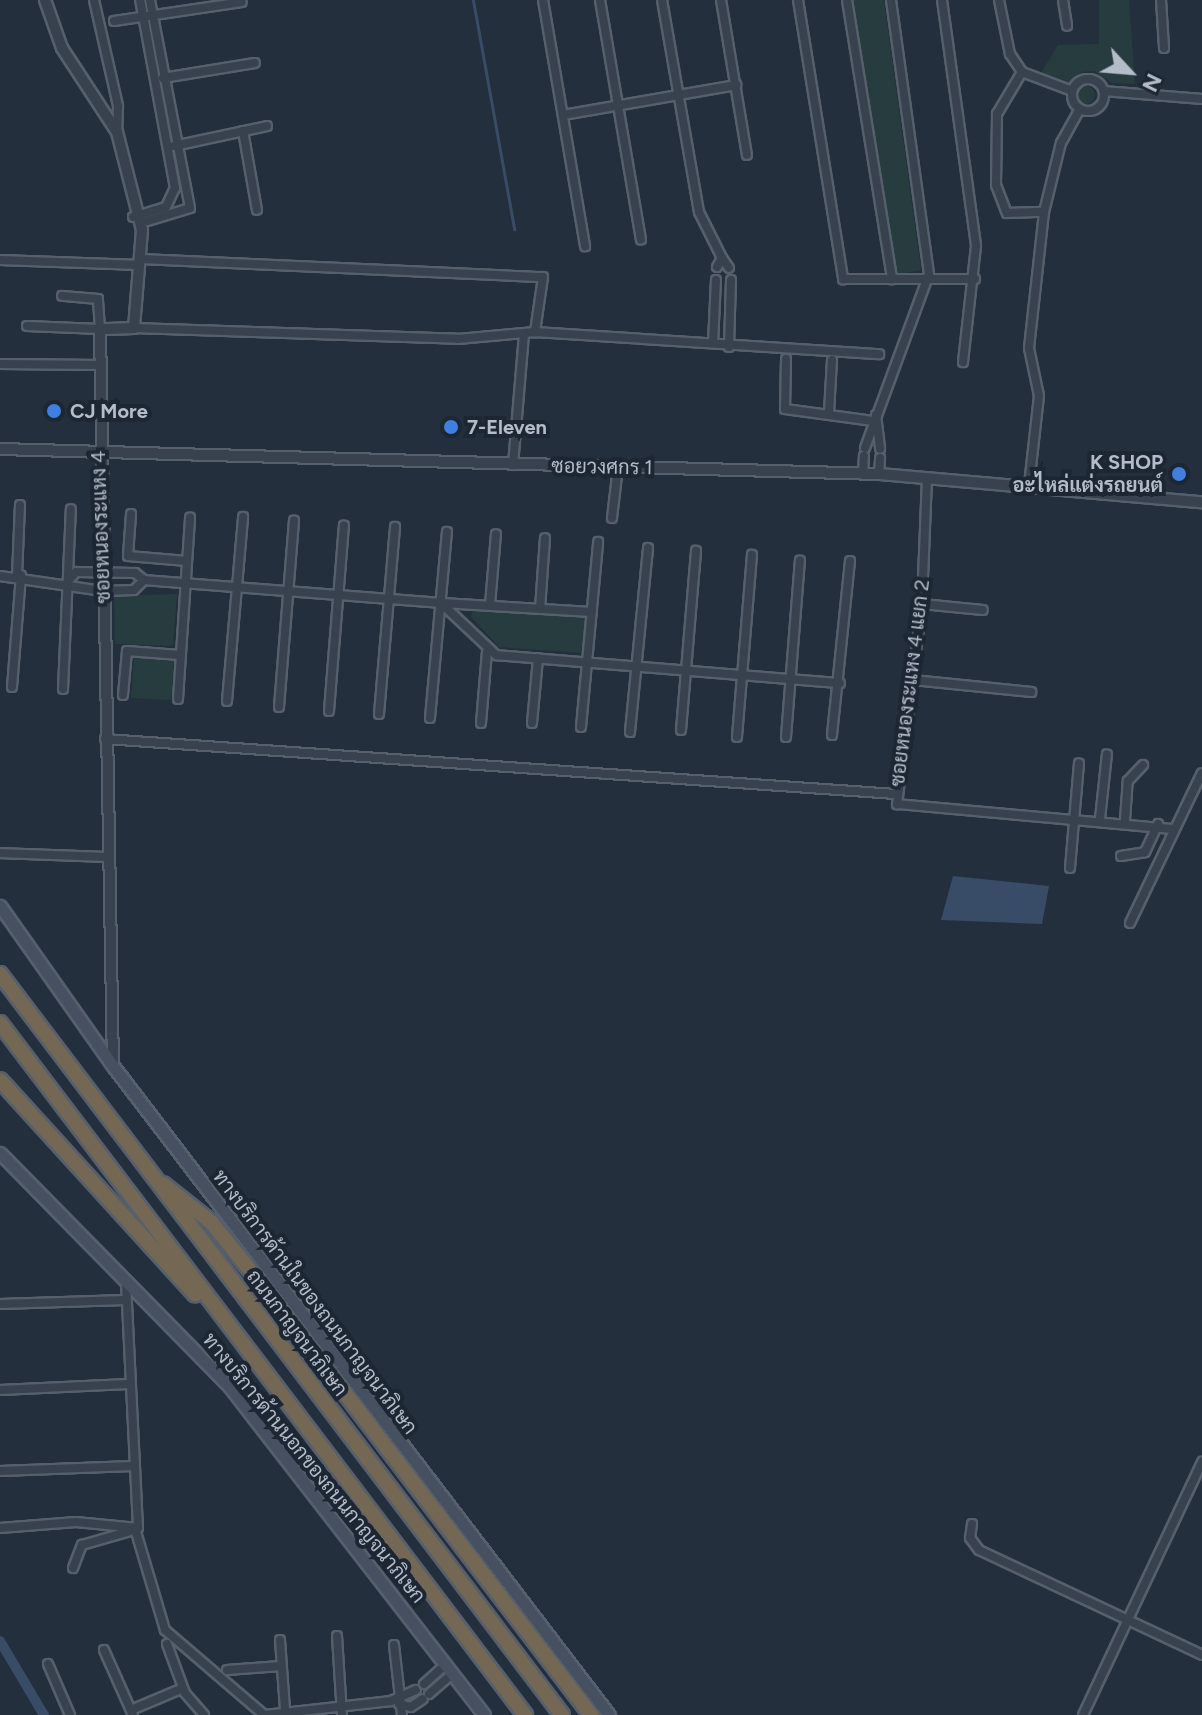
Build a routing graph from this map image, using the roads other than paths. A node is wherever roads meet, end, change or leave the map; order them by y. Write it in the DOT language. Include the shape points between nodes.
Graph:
graph roads {
  1 [pos="45,0"];
  2 [pos="94,0"];
  3 [pos="140,0"];
  4 [pos="150,0"];
  5 [pos="543,0"];
  6 [pos="600,0"];
  7 [pos="662,0"];
  8 [pos="721,0"];
  9 [pos="798,0"];
  10 [pos="847,0"];
  11 [pos="891,0"];
  12 [pos="942,0"];
  13 [pos="999,0"];
  14 [pos="1063,0"];
  15 [pos="1161,0"];
  16 [pos="242,2"];
  17 [pos="153,16"];
  18 [pos="143,18"];
  19 [pos="114,21"];
  20 [pos="1067,26"];
  21 [pos="1164,48"];
  22 [pos="255,63"];
  23 [pos="1022,72"];
  24 [pos="165,77"];
  25 [pos="154,80"];
  26 [pos="736,85"];
  27 [pos="1072,91"];
  28 [pos="1104,91"];
  29 [pos="677,95"];
  30 [pos="1202,99"];
  31 [pos="618,107"];
  32 [pos="1080,109"];
  33 [pos="563,115"];
  34 [pos="267,126"];
  35 [pos="243,131"];
  36 [pos="117,132"];
  37 [pos="174,146"];
  38 [pos="747,155"];
  39 [pos="257,210"];
  40 [pos="1044,212"];
  41 [pos="137,220"];
  42 [pos="641,240"];
  43 [pos="585,246"];
  44 [pos="722,258"];
  45 [pos="0,260"];
  46 [pos="140,262"];
  47 [pos="717,267"];
  48 [pos="729,268"];
  49 [pos="929,274"];
  50 [pos="892,279"];
  51 [pos="975,279"];
  52 [pos="716,280"];
  53 [pos="731,280"];
  54 [pos="62,296"];
  55 [pos="27,326"];
  56 [pos="134,328"];
  57 [pos="100,329"];
  58 [pos="535,332"];
  59 [pos="524,335"];
  60 [pos="713,343"];
  61 [pos="729,347"];
  62 [pos="879,354"];
  63 [pos="786,359"];
  64 [pos="832,360"];
  65 [pos="963,362"];
  66 [pos="0,364"];
  67 [pos="100,365"];
  68 [pos="829,412"];
  69 [pos="874,418"];
  70 [pos="0,449"];
  71 [pos="97,451"];
  72 [pos="513,465"];
  73 [pos="618,467"];
  74 [pos="863,474"];
  75 [pos="879,474"];
  76 [pos="927,478"];
  77 [pos="1029,485"];
  78 [pos="1202,502"];
  79 [pos="20,505"];
  80 [pos="71,509"];
  81 [pos="131,514"];
  82 [pos="190,517"];
  83 [pos="243,517"];
  84 [pos="612,518"];
  85 [pos="294,521"];
  86 [pos="344,526"];
  87 [pos="395,527"];
  88 [pos="447,532"];
  89 [pos="496,534"];
  90 [pos="545,538"];
  91 [pos="598,542"];
  92 [pos="648,548"];
  93 [pos="696,551"];
  94 [pos="752,555"];
  95 [pos="187,561"];
  96 [pos="800,561"];
  97 [pos="850,561"];
  98 [pos="102,572"];
  99 [pos="0,576"];
  100 [pos="19,576"];
  101 [pos="144,580"];
  102 [pos="68,581"];
  103 [pos="185,583"];
  104 [pos="237,587"];
  105 [pos="103,591"];
  106 [pos="289,591"];
  107 [pos="339,595"];
  108 [pos="389,600"];
  109 [pos="441,603"];
  110 [pos="922,604"];
  111 [pos="490,605"];
  112 [pos="540,609"];
  113 [pos="983,610"];
  114 [pos="592,612"];
  115 [pos="487,651"];
  116 [pos="180,655"];
  117 [pos="538,658"];
  118 [pos="587,661"];
  119 [pos="637,664"];
  120 [pos="687,668"];
  121 [pos="742,675"];
  122 [pos="792,680"];
  123 [pos="913,680"];
  124 [pos="840,683"];
  125 [pos="12,687"];
  126 [pos="63,689"];
  127 [pos="1031,692"];
  128 [pos="123,695"];
  129 [pos="178,699"];
  130 [pos="227,701"];
  131 [pos="279,707"];
  132 [pos="329,711"];
  133 [pos="379,714"];
  134 [pos="430,718"];
  135 [pos="481,723"];
  136 [pos="532,723"];
  137 [pos="581,727"];
  138 [pos="681,730"];
  139 [pos="630,732"];
  140 [pos="832,735"];
  141 [pos="737,737"];
  142 [pos="786,737"];
  143 [pos="105,739"];
  144 [pos="1107,754"];
  145 [pos="1079,763"];
  146 [pos="1143,765"];
  147 [pos="1202,773"];
  148 [pos="896,794"];
  149 [pos="1076,817"];
  150 [pos="1100,819"];
  151 [pos="1125,820"];
  152 [pos="1158,824"];
  153 [pos="1171,829"];
  154 [pos="0,853"];
  155 [pos="1121,856"];
  156 [pos="110,857"];
  157 [pos="1070,868"];
  158 [pos="0,906"];
  159 [pos="1130,923"];
  160 [pos="0,974"];
  161 [pos="0,1023"];
  162 [pos="113,1066"];
  163 [pos="0,1080"];
  164 [pos="0,1153"];
  165 [pos="153,1177"];
  166 [pos="126,1281"];
  167 [pos="125,1300"];
  168 [pos="0,1304"];
  169 [pos="227,1324"];
  170 [pos="128,1384"];
  171 [pos="0,1390"];
  172 [pos="1202,1462"];
  173 [pos="133,1466"];
  174 [pos="0,1471"];
  175 [pos="414,1485"];
  176 [pos="972,1524"];
  177 [pos="0,1528"];
  178 [pos="137,1530"];
  179 [pos="73,1568"];
  180 [pos="454,1572"];
  181 [pos="1126,1621"];
  182 [pos="337,1636"];
  183 [pos="280,1640"];
  184 [pos="167,1644"];
  185 [pos="394,1645"];
  186 [pos="104,1650"];
  187 [pos="1202,1655"];
  188 [pos="48,1664"];
  189 [pos="281,1666"];
  190 [pos="449,1669"];
  191 [pos="227,1670"];
  192 [pos="183,1688"];
  193 [pos="405,1701"];
  194 [pos="341,1704"];
  195 [pos="285,1709"];
  196 [pos="132,1712"];
  197 [pos="70,1715"];
  198 [pos="204,1715"];
  199 [pos="265,1715"];
  200 [pos="342,1715"];
  201 [pos="402,1715"];
  202 [pos="418,1715"];
  203 [pos="484,1715"];
  204 [pos="525,1715"];
  205 [pos="562,1715"];
  206 [pos="591,1715"];
  207 [pos="609,1715"];
  208 [pos="1083,1715"];
  1 -- 36 [label="street" via="62,48"];
  2 -- 36 [label="street" via="118,106"];
  3 -- 18 [label="street"];
  4 -- 17 [label="street"];
  5 -- 33 [label="street"];
  6 -- 31 [label="street"];
  7 -- 29 [label="street"];
  8 -- 26 [label="street"];
  9 -- 50 [label="street" via="843,279"];
  10 -- 50 [label="street"];
  11 -- 49 [label="street"];
  12 -- 51 [label="street"];
  13 -- 23 [label="street" via="1007,44"];
  14 -- 20 [label="street"];
  15 -- 21 [label="street"];
  16 -- 17 [label="street"];
  17 -- 18 [label="street"];
  17 -- 24 [label="street"];
  18 -- 19 [label="street"];
  18 -- 25 [label="street"];
  22 -- 24 [label="street"];
  23 -- 27 [label="street"];
  23 -- 40 [label="street" via="997,114 996,185 1007,213"];
  24 -- 25 [label="street"];
  24 -- 37 [label="street"];
  25 -- 37 [label="street"];
  26 -- 29 [label="street"];
  26 -- 38 [label="street"];
  27 -- 28 [label="street" via="1088,78"];
  27 -- 32 [label="street"];
  28 -- 30 [label="street"];
  28 -- 32 [label="street" via="1100,106"];
  29 -- 31 [label="street"];
  29 -- 44 [label="street" via="701,220"];
  31 -- 33 [label="street"];
  31 -- 42 [label="street"];
  32 -- 40 [label="street" via="1061,143"];
  33 -- 43 [label="street"];
  34 -- 35 [label="street"];
  35 -- 37 [label="street"];
  35 -- 39 [label="street"];
  36 -- 41 [label="street" via="129,165"];
  37 -- 41 [label="street" via="174,200"];
  37 -- 41 [label="street" via="187,215"];
  40 -- 77 [label="street" via="1029,348 1039,396"];
  41 -- 46 [label="street"];
  44 -- 47 [label="street"];
  44 -- 48 [label="street"];
  45 -- 46 [label="street"];
  46 -- 56 [label="street"];
  46 -- 58 [label="street" via="543,277"];
  49 -- 50 [label="street"];
  49 -- 51 [label="street"];
  49 -- 69 [label="street"];
  51 -- 65 [label="street"];
  52 -- 60 [label="street"];
  53 -- 61 [label="street"];
  54 -- 57 [label="street" via="98,299"];
  55 -- 57 [label="street"];
  56 -- 57 [label="street"];
  56 -- 59 [label="street"];
  57 -- 67 [label="street, ซอยหนองระแหง 4"];
  58 -- 59 [label="street"];
  58 -- 60 [label="street"];
  59 -- 72 [label="street"];
  60 -- 61 [label="street"];
  61 -- 62 [label="street"];
  63 -- 68 [label="street" via="785,409"];
  64 -- 68 [label="street"];
  66 -- 67 [label="street"];
  67 -- 71 [label="street, ซอยหนองระแหง 4"];
  68 -- 69 [label="street"];
  69 -- 74 [label="street"];
  69 -- 75 [label="street"];
  70 -- 71 [label="street, ซอยวงศกร 1"];
  71 -- 72 [label="street, ซอยวงศกร 1"];
  71 -- 98 [label="street, ซอยหนองระแหง 4"];
  72 -- 73 [label="street, ซอยวงศกร 1"];
  73 -- 74 [label="street, ซอยวงศกร 1"];
  73 -- 84 [label="street"];
  74 -- 75 [label="street, ซอยวงศกร 1"];
  75 -- 76 [label="street, ซอยวงศกร 1"];
  76 -- 77 [label="street, ซอยวงศกร 1"];
  76 -- 110 [label="street, ซอยหนองระแหง 4 แยก 2"];
  77 -- 78 [label="street, ซอยวงศกร 1"];
  79 -- 100 [label="street"];
  80 -- 102 [label="street"];
  81 -- 95 [label="street" via="128,556"];
  82 -- 95 [label="street"];
  83 -- 104 [label="street"];
  85 -- 106 [label="street"];
  86 -- 107 [label="street"];
  87 -- 108 [label="street"];
  88 -- 109 [label="street"];
  89 -- 111 [label="street"];
  90 -- 112 [label="street"];
  91 -- 114 [label="street"];
  92 -- 119 [label="street"];
  93 -- 120 [label="street"];
  94 -- 121 [label="street"];
  95 -- 103 [label="street"];
  96 -- 122 [label="street"];
  97 -- 124 [label="street"];
  98 -- 101 [label="street"];
  98 -- 102 [label="street" via="76,572"];
  98 -- 105 [label="street, ซอยหนองระแหง 4"];
  99 -- 100 [label="street"];
  100 -- 102 [label="street"];
  100 -- 125 [label="street"];
  101 -- 103 [label="street"];
  101 -- 105 [label="street" via="134,590"];
  102 -- 105 [label="street"];
  102 -- 126 [label="street"];
  103 -- 104 [label="street"];
  103 -- 116 [label="street"];
  104 -- 106 [label="street"];
  104 -- 130 [label="street"];
  105 -- 143 [label="street, ซอยหนองระแหง 4"];
  106 -- 107 [label="street"];
  106 -- 131 [label="street"];
  107 -- 108 [label="street"];
  107 -- 132 [label="street"];
  108 -- 109 [label="street"];
  108 -- 133 [label="street"];
  109 -- 111 [label="street"];
  109 -- 115 [label="street" via="461,614"];
  109 -- 134 [label="street"];
  110 -- 113 [label="street"];
  110 -- 123 [label="street, ซอยหนองระแหง 4 แยก 2"];
  111 -- 112 [label="street"];
  112 -- 114 [label="street"];
  114 -- 118 [label="street"];
  115 -- 117 [label="street"];
  115 -- 135 [label="street"];
  116 -- 128 [label="street" via="127,651"];
  116 -- 129 [label="street"];
  117 -- 118 [label="street"];
  117 -- 136 [label="street"];
  118 -- 119 [label="street"];
  118 -- 137 [label="street"];
  119 -- 120 [label="street"];
  119 -- 139 [label="street"];
  120 -- 121 [label="street"];
  120 -- 138 [label="street"];
  121 -- 122 [label="street"];
  121 -- 141 [label="street"];
  122 -- 124 [label="street"];
  122 -- 142 [label="street"];
  123 -- 127 [label="street"];
  123 -- 148 [label="street, ซอยหนองระแหง 4 แยก 2"];
  124 -- 140 [label="street"];
  143 -- 148 [label="street"];
  143 -- 156 [label="street, ซอยหนองระแหง 4"];
  144 -- 150 [label="street"];
  145 -- 149 [label="street"];
  146 -- 151 [label="street" via="1128,781"];
  147 -- 153 [label="street"];
  148 -- 149 [label="street, ซอยหนองระแหง 4 แยก 2" via="905,807"];
  149 -- 150 [label="street, ซอยหนองระแหง 4 แยก 2"];
  149 -- 157 [label="street"];
  150 -- 151 [label="street, ซอยหนองระแหง 4 แยก 2"];
  151 -- 152 [label="street, ซอยหนองระแหง 4 แยก 2"];
  152 -- 153 [label="street, ซอยหนองระแหง 4 แยก 2"];
  152 -- 155 [label="street" via="1145,852"];
  153 -- 159 [label="street"];
  154 -- 156 [label="street"];
  156 -- 162 [label="street, ซอยหนองระแหง 4"];
  158 -- 162 [label="main road, ทางบริการด้านในของถนนกาญจนาภิเษก"];
  160 -- 165 [label="highway, ถนนกาญจนาภิเษก"];
  161 -- 169 [label="highway"];
  162 -- 207 [label="main road, ทางบริการด้านในของถนนกาญจนาภิเษก"];
  163 -- 169 [label="highway" via="143,1244"];
  164 -- 166 [label="main road, ทางบริการด้านนอกของถนนกาญจนาภิเษก"];
  165 -- 175 [label="highway" via="211,1222"];
  165 -- 180 [label="highway, ถนนกาญจนาภิเษก"];
  166 -- 167 [label="street"];
  166 -- 190 [label="main road, ทางบริการด้านนอกของถนนกาญจนาภิเษก" via="229,1386"];
  167 -- 168 [label="street"];
  167 -- 170 [label="street"];
  169 -- 204 [label="highway"];
  170 -- 171 [label="street"];
  170 -- 173 [label="street"];
  172 -- 181 [label="street"];
  173 -- 174 [label="street"];
  173 -- 178 [label="street"];
  175 -- 180 [label="highway"];
  175 -- 206 [label="highway"];
  176 -- 181 [label="street" via="970,1538 979,1550"];
  177 -- 178 [label="street" via="76,1522"];
  178 -- 179 [label="street" via="82,1545"];
  178 -- 199 [label="street" via="165,1630"];
  180 -- 205 [label="highway, ถนนกาญจนาภิเษก"];
  181 -- 187 [label="street"];
  181 -- 208 [label="street"];
  182 -- 194 [label="street"];
  183 -- 189 [label="street"];
  184 -- 192 [label="street"];
  185 -- 193 [label="street"];
  186 -- 196 [label="street"];
  188 -- 197 [label="street"];
  189 -- 191 [label="street"];
  189 -- 195 [label="street"];
  190 -- 193 [label="street"];
  190 -- 193 [label="street" via="426,1696"];
  190 -- 203 [label="main road, ทางบริการด้านนอกของถนนกาญจนาภิเษก"];
  192 -- 196 [label="street"];
  192 -- 198 [label="street"];
  193 -- 194 [label="street"];
  193 -- 201 [label="street"];
  193 -- 202 [label="street"];
  194 -- 195 [label="street"];
  194 -- 200 [label="street"];
  195 -- 199 [label="street"];
}
